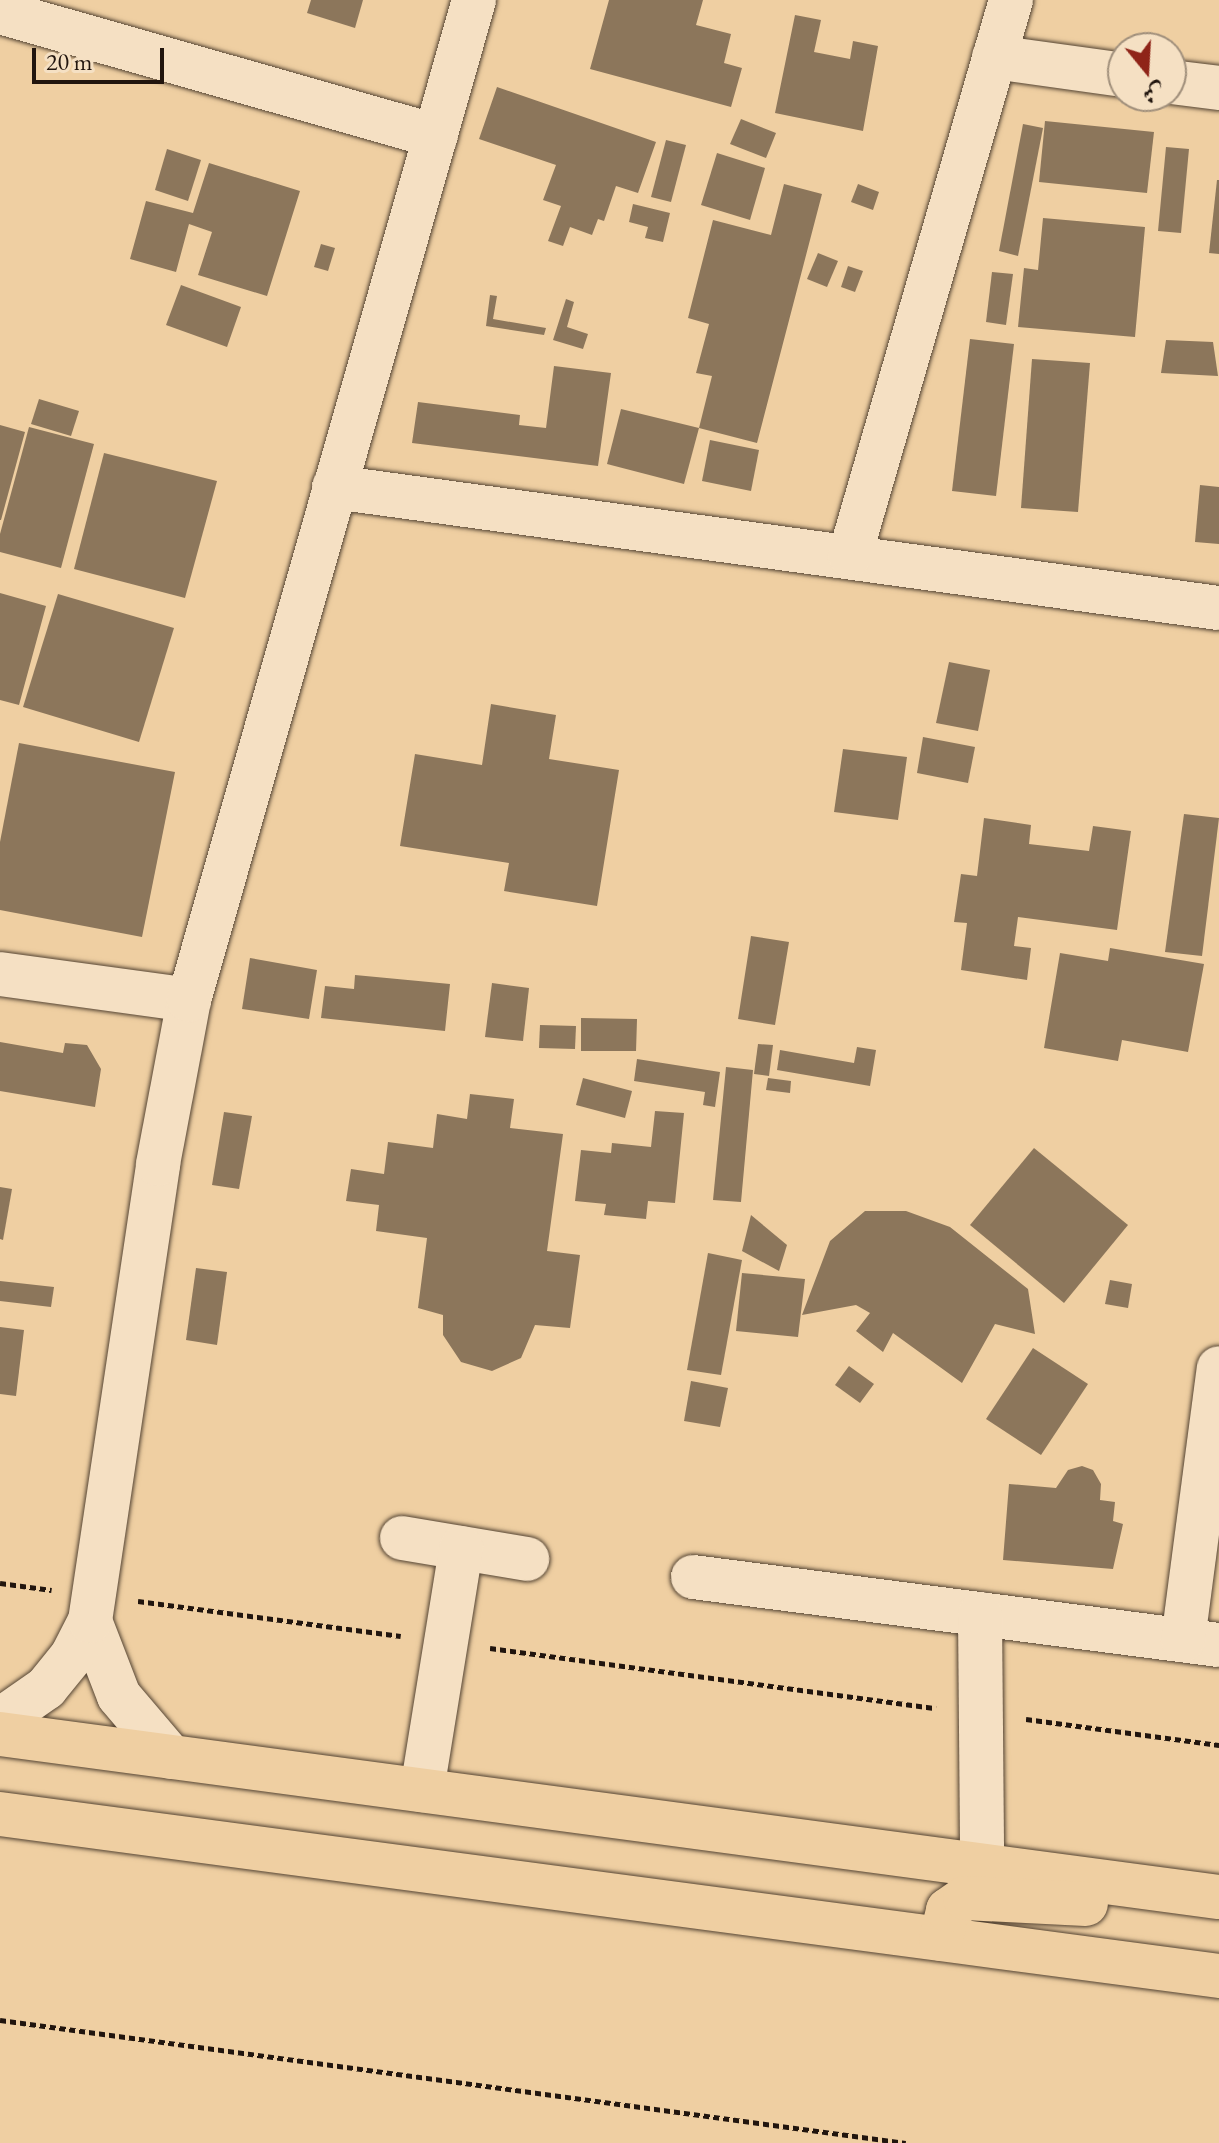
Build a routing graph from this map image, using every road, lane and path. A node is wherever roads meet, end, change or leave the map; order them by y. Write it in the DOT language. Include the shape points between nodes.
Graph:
graph roads {
  1 [pos="474,0"];
  2 [pos="1011,0"];
  3 [pos="0,12"];
  4 [pos="994,57"];
  5 [pos="1107,73"];
  6 [pos="1187,84"];
  7 [pos="1219,88"];
  8 [pos="436,136"];
  9 [pos="334,487"];
  10 [pos="850,555"];
  11 [pos="1219,608"];
  12 [pos="0,974"];
  13 [pos="189,1000"];
  14 [pos="1219,1368"];
  15 [pos="402,1538"];
  16 [pos="461,1548"];
  17 [pos="527,1559"];
  18 [pos="693,1577"];
  19 [pos="0,1583"];
  20 [pos="92,1608"];
  21 [pos="980,1614"];
  22 [pos="446,1642"];
  23 [pos="1201,1643"];
  24 [pos="980,1713"];
  25 [pos="0,1720"];
  26 [pos="0,1734"];
  27 [pos="1219,1745"];
  28 [pos="171,1757"];
  29 [pos="422,1790"];
  30 [pos="0,1814"];
  31 [pos="982,1865"];
  32 [pos="1141,1886"];
  33 [pos="1219,1897"];
  34 [pos="941,1939"];
  35 [pos="1219,1976"];
  36 [pos="0,2020"];
  37 [pos="906,2143"];
  1 -- 8 [label="street"];
  2 -- 4 [label="street"];
  3 -- 8 [label="street"];
  4 -- 5 [label="street"];
  4 -- 10 [label="street"];
  6 -- 7 [label="street"];
  8 -- 9 [label="street"];
  9 -- 10 [label="street"];
  9 -- 13 [label="street"];
  10 -- 11 [label="street"];
  12 -- 13 [label="street"];
  13 -- 20 [label="street" via="160,1150"];
  14 -- 23 [label="street"];
  15 -- 16 [label="street"];
  16 -- 17 [label="street"];
  16 -- 22 [label="street"];
  18 -- 21 [label="street"];
  19 -- 20 [label="path"];
  20 -- 22 [label="path"];
  20 -- 25 [label="street" via="72,1656 46,1688"];
  20 -- 28 [label="street" via="119,1696"];
  21 -- 23 [label="street"];
  21 -- 24 [label="street"];
  22 -- 24 [label="path"];
  22 -- 29 [label="street"];
  24 -- 27 [label="path"];
  24 -- 31 [label="street"];
  26 -- 28 [label="main road"];
  28 -- 29 [label="main road"];
  29 -- 31 [label="main road"];
  30 -- 34 [label="main road"];
  31 -- 32 [label="main road"];
  32 -- 33 [label="main road"];
  32 -- 34 [label="main road" via="1072,1905 965,1898 948,1910"];
  34 -- 35 [label="main road"];
  36 -- 37 [label="path"];
}
